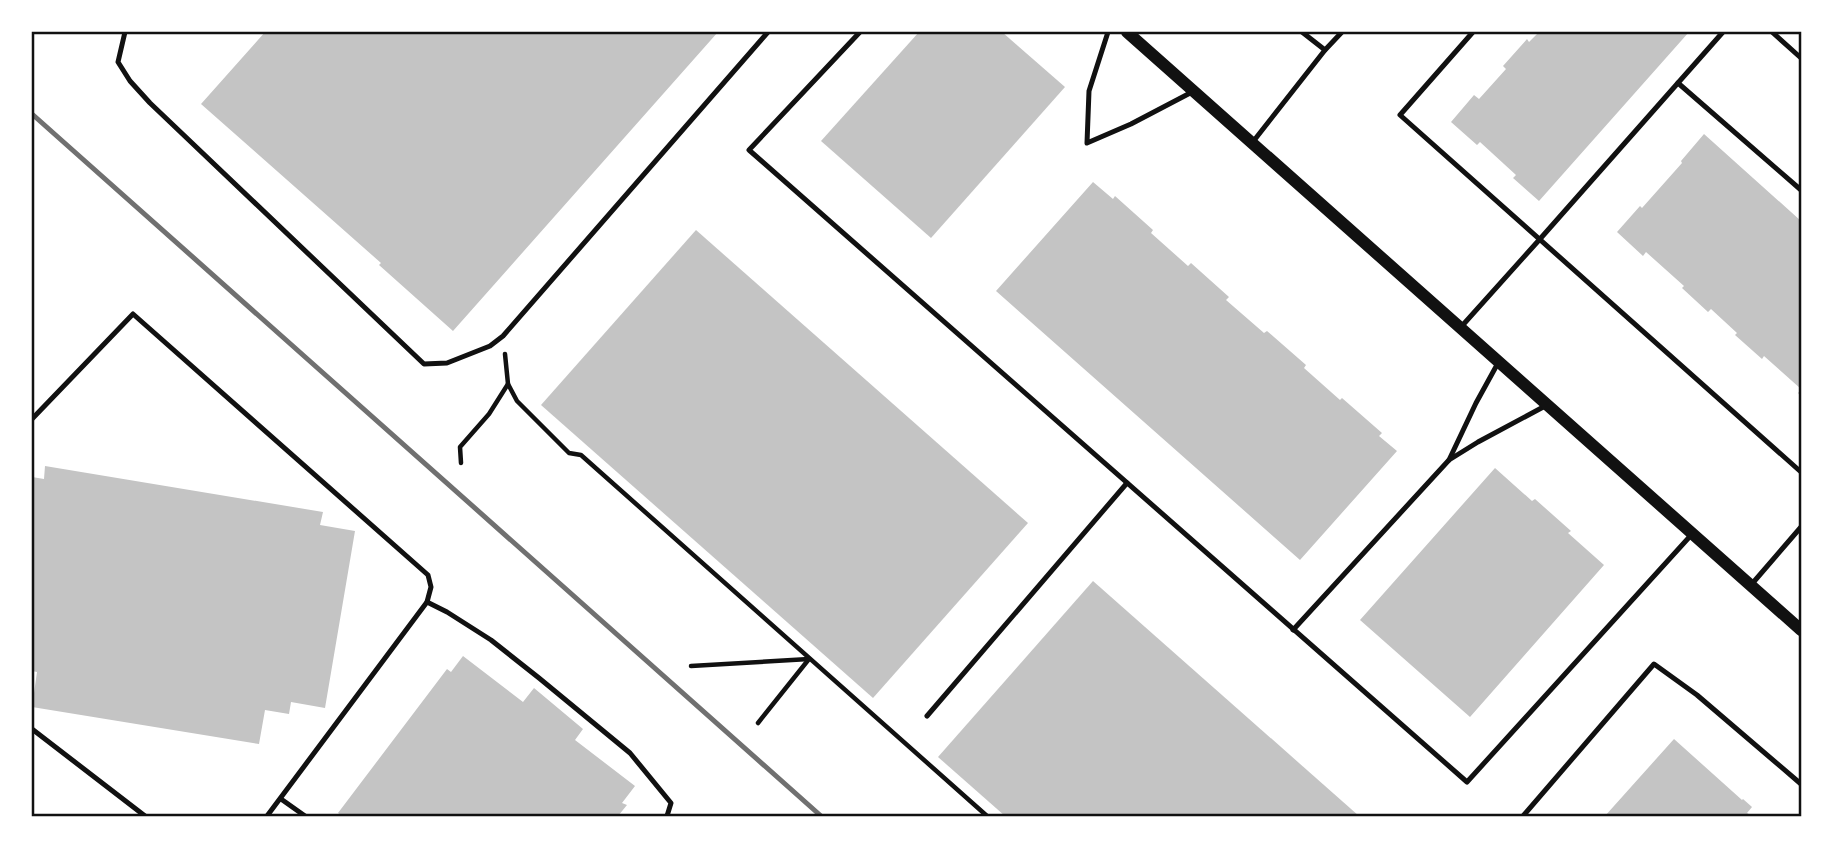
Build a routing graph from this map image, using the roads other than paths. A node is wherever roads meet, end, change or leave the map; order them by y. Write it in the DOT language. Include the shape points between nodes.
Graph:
graph roads {
  1 [pos="125,32"];
  2 [pos="768,32"];
  3 [pos="860,32"];
  4 [pos="1108,32"];
  5 [pos="1127,32"];
  6 [pos="1302,32"];
  7 [pos="1342,32"];
  8 [pos="1473,32"];
  9 [pos="1723,32"];
  10 [pos="1772,32"];
  11 [pos="1325,50"];
  12 [pos="1801,58"];
  13 [pos="1678,83"];
  14 [pos="1194,91"];
  15 [pos="1252,143"];
  16 [pos="1801,190"];
  17 [pos="1540,240"];
  18 [pos="1461,327"];
  19 [pos="1499,361"];
  20 [pos="1547,405"];
  21 [pos="32,419"];
  22 [pos="1449,460"];
  23 [pos="1801,472"];
  24 [pos="1127,483"];
  25 [pos="1801,527"];
  26 [pos="1693,533"];
  27 [pos="1751,585"];
  28 [pos="427,602"];
  29 [pos="1293,630"];
  30 [pos="1801,630"];
  31 [pos="927,716"];
  32 [pos="32,729"];
  33 [pos="1801,784"];
  34 [pos="281,799"];
  35 [pos="145,817"];
  36 [pos="267,817"];
  37 [pos="305,817"];
  38 [pos="667,817"];
  39 [pos="1523,817"];
  1 -- 2 [label="lane" via="118,62 130,81 424,364 447,363 503,336"];
  3 -- 24 [label="lane" via="749,150"];
  4 -- 14 [label="lane" via="1090,91 1087,143"];
  5 -- 14 [label="street"];
  6 -- 11 [label="lane"];
  7 -- 11 [label="lane"];
  8 -- 17 [label="lane" via="1399,115"];
  9 -- 13 [label="lane"];
  10 -- 12 [label="lane"];
  11 -- 15 [label="lane"];
  13 -- 16 [label="lane"];
  13 -- 17 [label="lane"];
  14 -- 15 [label="street"];
  15 -- 18 [label="street"];
  17 -- 18 [label="lane"];
  17 -- 23 [label="lane"];
  18 -- 19 [label="street"];
  19 -- 20 [label="street"];
  19 -- 22 [label="lane"];
  20 -- 22 [label="lane"];
  20 -- 26 [label="street"];
  21 -- 28 [label="lane" via="133,314 428,575"];
  22 -- 29 [label="lane"];
  24 -- 29 [label="lane"];
  24 -- 31 [label="lane"];
  25 -- 27 [label="lane"];
  26 -- 27 [label="street"];
  26 -- 29 [label="lane" via="1467,782"];
  27 -- 30 [label="street"];
  28 -- 34 [label="lane"];
  28 -- 38 [label="lane" via="491,640 630,753 671,803"];
  32 -- 35 [label="lane"];
  33 -- 39 [label="lane" via="1654,664"];
  34 -- 36 [label="lane"];
  34 -- 37 [label="lane"];
}
